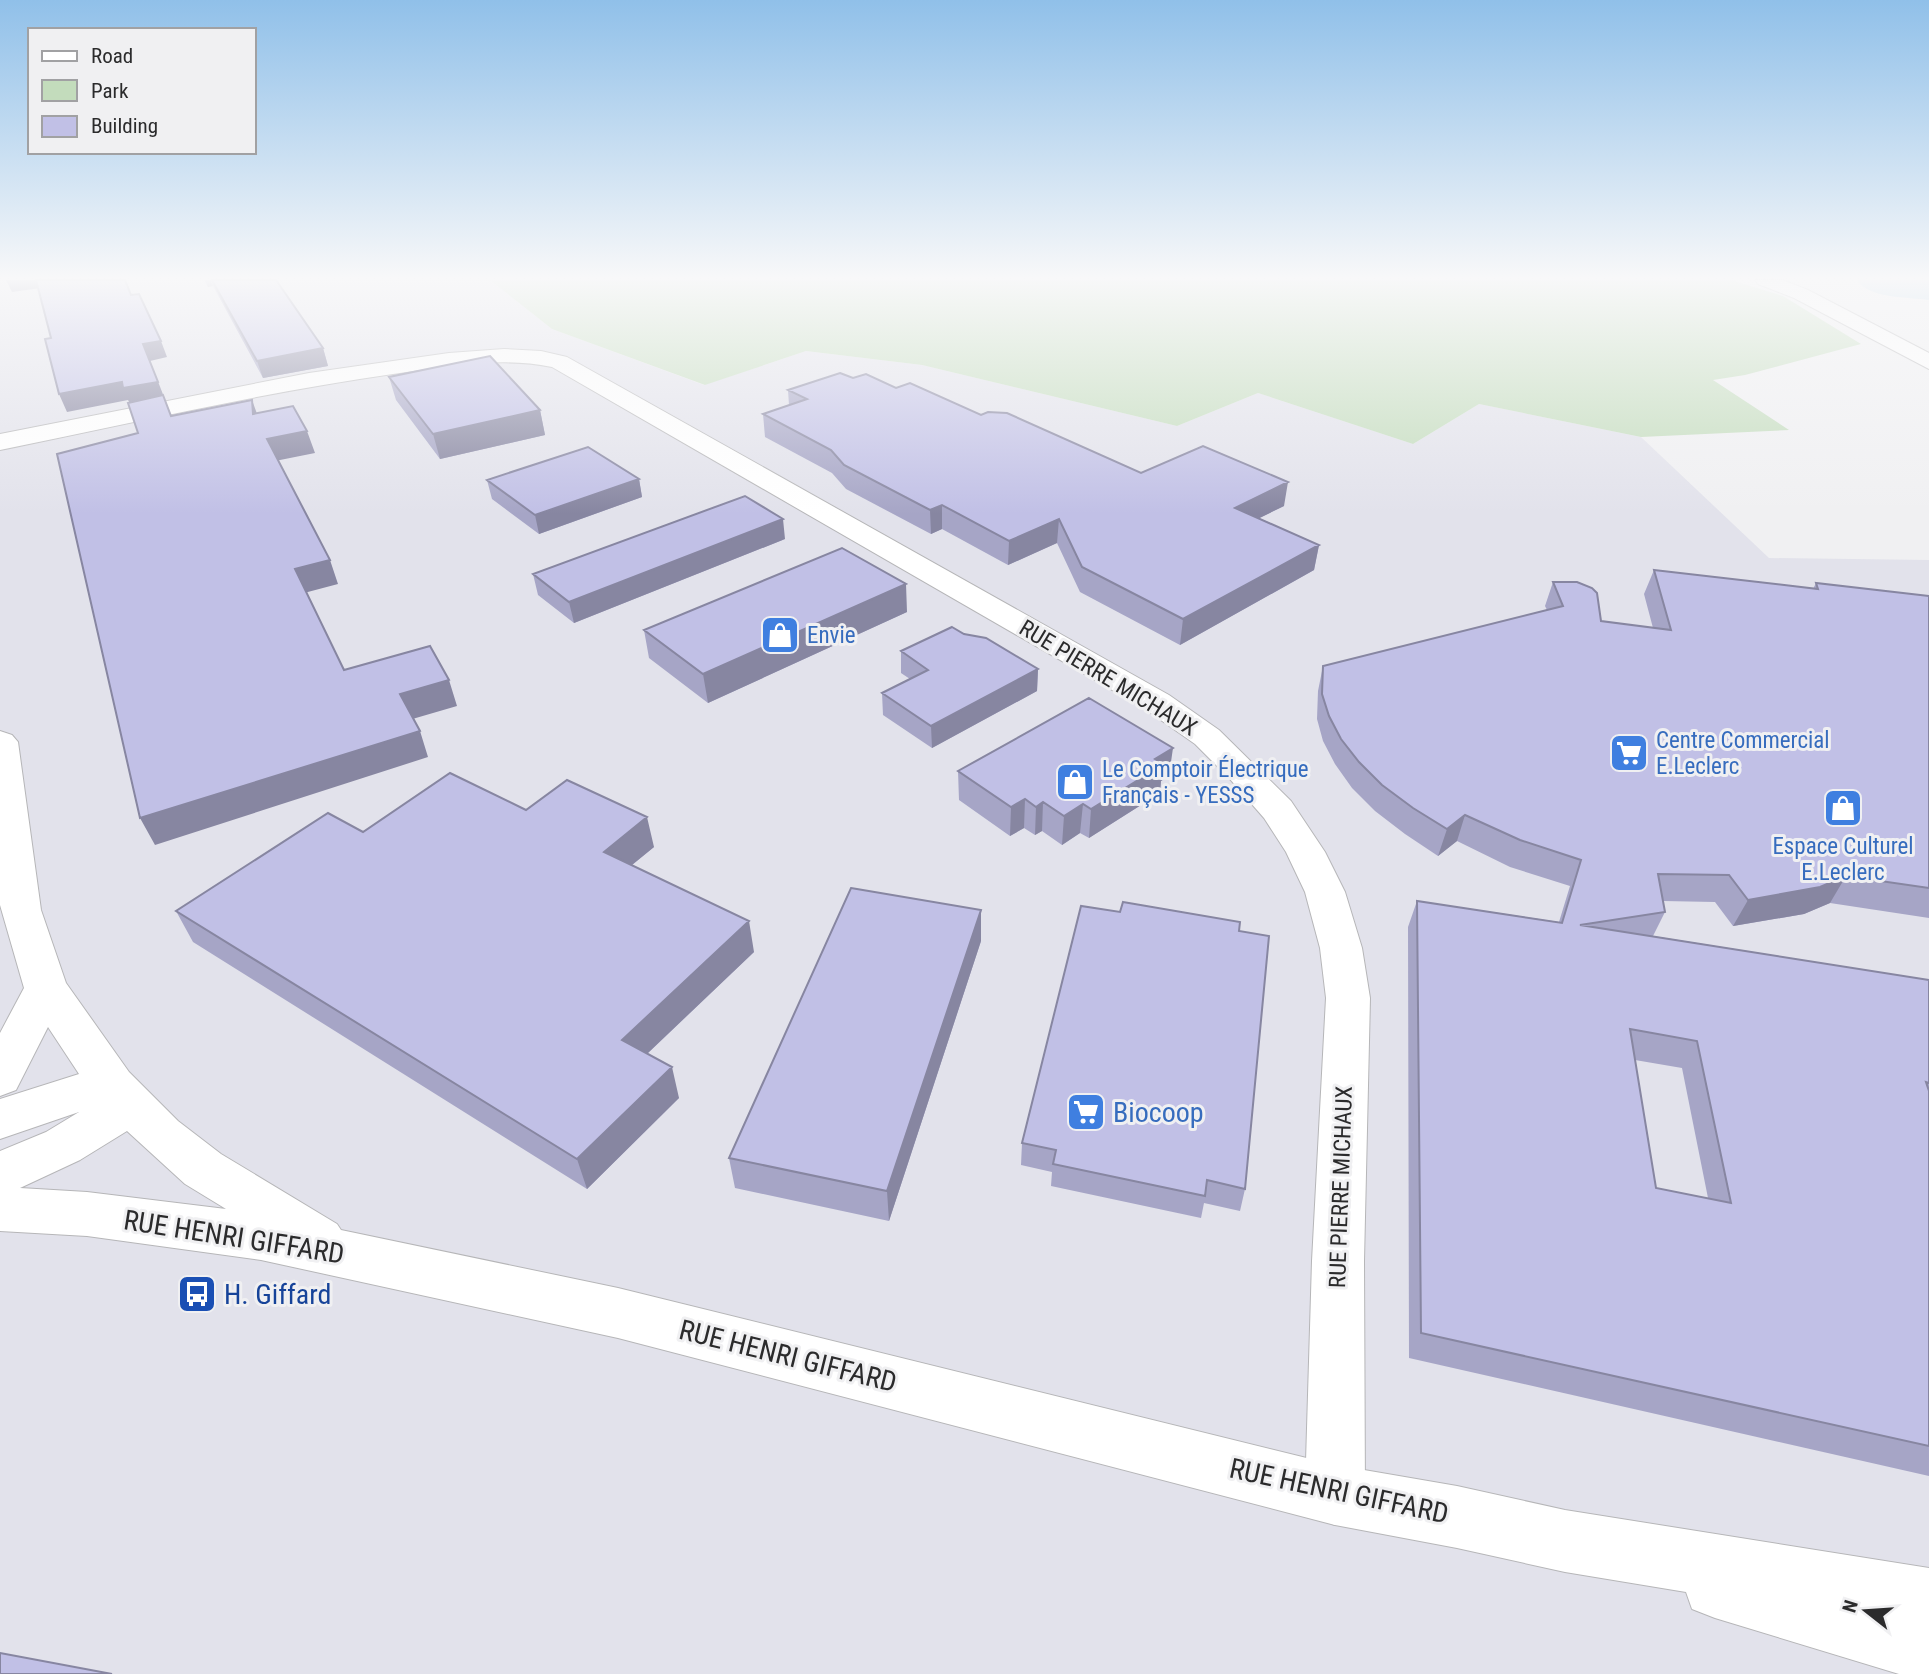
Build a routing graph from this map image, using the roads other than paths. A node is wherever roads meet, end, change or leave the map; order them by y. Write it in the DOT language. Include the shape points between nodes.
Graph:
graph roads {
  1 [pos="472,358"];
  2 [pos="545,358"];
  3 [pos="0,442"];
  4 [pos="0,743"];
  5 [pos="46,988"];
  6 [pos="0,1077"];
  7 [pos="121,1094"];
  8 [pos="0,1119"];
  9 [pos="1,1197"];
  10 [pos="342,1254"];
  11 [pos="1335,1495"];
  12 [pos="1565,1541"];
  13 [pos="1929,1600"];
  14 [pos="1929,1650"];
  1 -- 3 [label="street, RUE PIERRE MICHAUX" via="341,374"];
  2 -- 11 [label="street, RUE PIERRE MICHAUX" via="559,362 1157,702 1207,737 1278,810 1325,892 1348,998"];
  4 -- 5 [label="street" via="21,910"];
  5 -- 6 [label="street"];
  5 -- 7 [label="street"];
  7 -- 8 [label="street" via="49,1101"];
  7 -- 9 [label="street"];
  7 -- 10 [label="street" via="161,1135 203,1168"];
  9 -- 10 [label="street, RUE HENRI GIFFARD"];
  10 -- 11 [label="street, RUE HENRI GIFFARD" via="618,1313"];
  11 -- 12 [label="street, RUE HENRI GIFFARD"];
  12 -- 13 [label="street, RUE HENRI GIFFARD"];
  12 -- 14 [label="street, RUE HENRI GIFFARD"];
}
